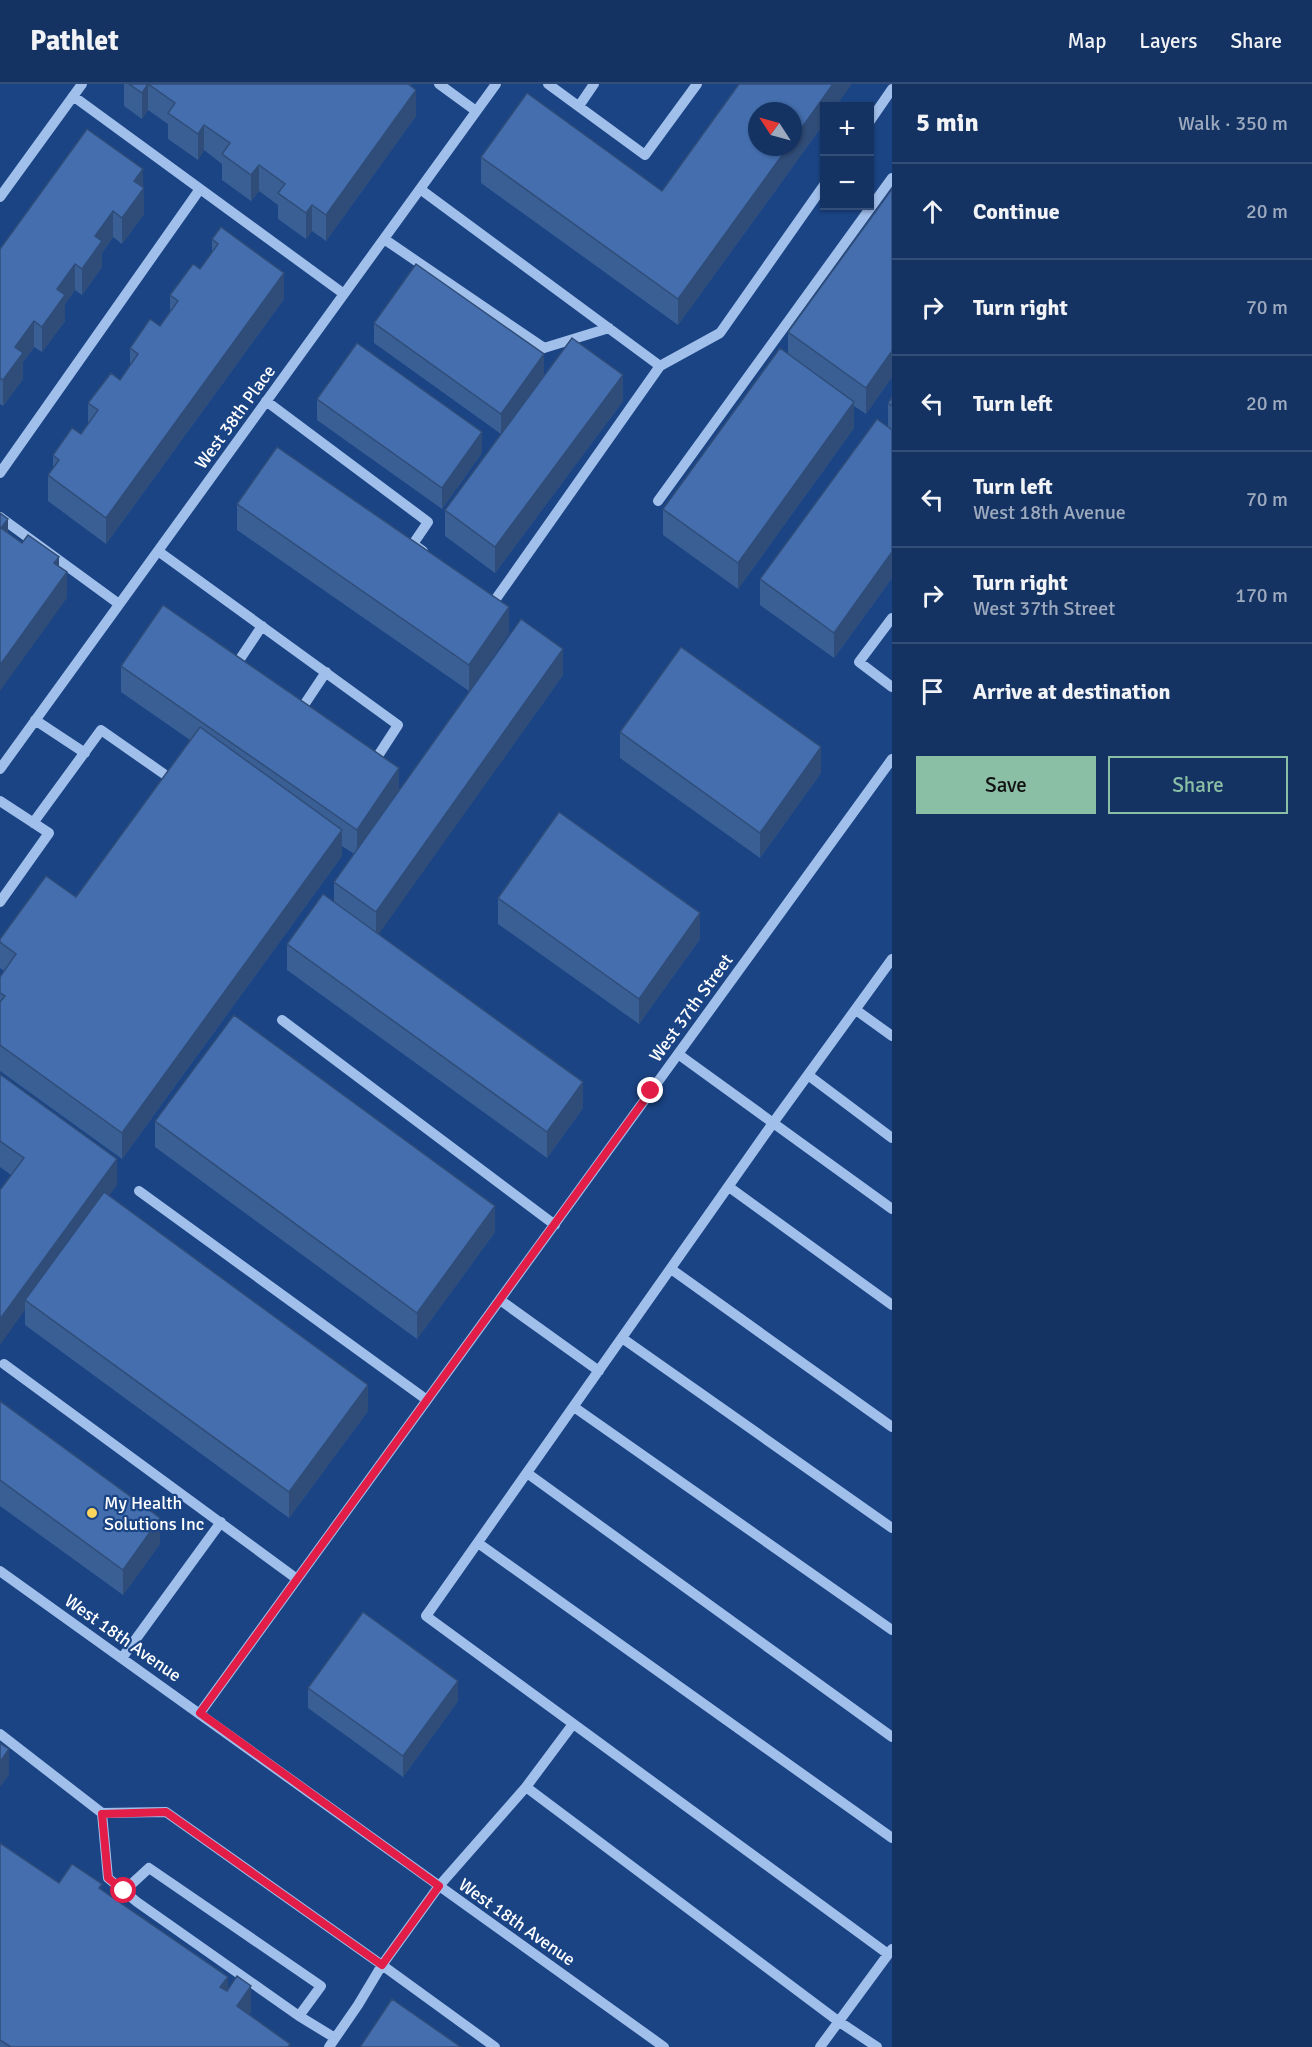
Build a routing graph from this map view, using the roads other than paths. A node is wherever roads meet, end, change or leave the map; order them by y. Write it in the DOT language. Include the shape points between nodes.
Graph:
graph roads {
  1 [pos="81,84"];
  2 [pos="439,84"];
  3 [pos="496,84"];
  4 [pos="548,84"];
  5 [pos="594,84"];
  6 [pos="697,84"];
  7 [pos="892,89"];
  8 [pos="73,96"];
  9 [pos="579,106"];
  10 [pos="476,111"];
  11 [pos="874,115"];
  12 [pos="892,178"];
  13 [pos="200,189"];
  14 [pos="420,189"];
  15 [pos="820,192"];
  16 [pos="0,197"];
  17 [pos="384,239"];
  18 [pos="344,294"];
  19 [pos="609,328"];
  20 [pos="660,366"];
  21 [pos="266,401"];
  22 [pos="0,473"];
  23 [pos="658,501"];
  24 [pos="0,517"];
  25 [pos="158,551"];
  26 [pos="431,557"];
  27 [pos="475,590"];
  28 [pos="119,604"];
  29 [pos="892,618"];
  30 [pos="262,626"];
  31 [pos="240,660"];
  32 [pos="326,672"];
  33 [pos="892,687"];
  34 [pos="302,708"];
  35 [pos="35,720"];
  36 [pos="85,753"];
  37 [pos="892,759"];
  38 [pos="374,762"];
  39 [pos="0,769"];
  40 [pos="164,774"];
  41 [pos="0,801"];
  42 [pos="33,823"];
  43 [pos="0,902"];
  44 [pos="892,959"];
  45 [pos="856,1010"];
  46 [pos="282,1020"];
  47 [pos="892,1036"];
  48 [pos="678,1054"];
  49 [pos="808,1075"];
  50 [pos="773,1123"];
  51 [pos="892,1138"];
  52 [pos="729,1187"];
  53 [pos="139,1191"];
  54 [pos="892,1209"];
  55 [pos="555,1225"];
  56 [pos="671,1269"];
  57 [pos="500,1300"];
  58 [pos="892,1305"];
  59 [pos="622,1338"];
  60 [pos="4,1364"];
  61 [pos="598,1371"];
  62 [pos="427,1400"];
  63 [pos="574,1407"];
  64 [pos="892,1427"];
  65 [pos="527,1473"];
  66 [pos="221,1522"];
  67 [pos="892,1528"];
  68 [pos="478,1543"];
  69 [pos="0,1571"];
  70 [pos="297,1579"];
  71 [pos="892,1630"];
  72 [pos="122,1658"];
  73 [pos="200,1713"];
  74 [pos="573,1724"];
  75 [pos="0,1734"];
  76 [pos="892,1737"];
  77 [pos="526,1787"];
  78 [pos="102,1814"];
  79 [pos="892,1838"];
  80 [pos="439,1886"];
  81 [pos="124,1891"];
  82 [pos="890,1952"];
  83 [pos="382,1965"];
  84 [pos="299,2016"];
  85 [pos="838,2021"];
  86 [pos="332,2043"];
  87 [pos="495,2047"];
  88 [pos="664,2047"];
  89 [pos="820,2047"];
  90 [pos="877,2047"];
  1 -- 8 [label="street"];
  2 -- 10 [label="street"];
  3 -- 10 [label="street, West 38th Place"];
  4 -- 9 [label="street"];
  5 -- 9 [label="street"];
  6 -- 9 [label="street" via="645,155"];
  7 -- 11 [label="street"];
  8 -- 13 [label="street"];
  8 -- 16 [label="street"];
  10 -- 14 [label="street, West 38th Place"];
  12 -- 23 [label="street"];
  13 -- 18 [label="street"];
  13 -- 22 [label="street"];
  14 -- 17 [label="street, West 38th Place"];
  14 -- 19 [label="street"];
  15 -- 20 [label="street" via="720,333"];
  17 -- 18 [label="street, West 38th Place"];
  17 -- 19 [label="street" via="544,348"];
  18 -- 21 [label="street, West 38th Place"];
  19 -- 20 [label="street"];
  20 -- 27 [label="street" via="492,603"];
  21 -- 25 [label="street, West 38th Place"];
  21 -- 26 [label="street" via="428,522 413,544"];
  24 -- 28 [label="street"];
  25 -- 28 [label="street, West 38th Place"];
  25 -- 30 [label="street"];
  28 -- 35 [label="street, West 38th Place"];
  29 -- 33 [label="street" via="859,662"];
  30 -- 31 [label="street"];
  30 -- 32 [label="street"];
  32 -- 34 [label="street"];
  32 -- 38 [label="street" via="398,725"];
  35 -- 36 [label="street"];
  35 -- 39 [label="street, West 38th Place"];
  36 -- 40 [label="street" via="101,730"];
  36 -- 42 [label="street"];
  37 -- 48 [label="street, West 37th Street"];
  41 -- 42 [label="street"];
  42 -- 43 [label="street" via="49,833"];
  44 -- 45 [label="street"];
  45 -- 47 [label="street"];
  45 -- 49 [label="street"];
  46 -- 55 [label="street"];
  48 -- 50 [label="street"];
  48 -- 55 [label="street, West 37th Street"];
  49 -- 50 [label="street"];
  49 -- 51 [label="street"];
  50 -- 52 [label="street"];
  50 -- 54 [label="street"];
  52 -- 56 [label="street"];
  52 -- 58 [label="street"];
  53 -- 62 [label="street"];
  55 -- 57 [label="street, West 37th Street"];
  56 -- 59 [label="street"];
  56 -- 64 [label="street"];
  57 -- 61 [label="street"];
  57 -- 62 [label="street, West 37th Street"];
  59 -- 61 [label="street"];
  59 -- 67 [label="street"];
  60 -- 66 [label="street"];
  61 -- 63 [label="street"];
  62 -- 70 [label="street, West 37th Street"];
  63 -- 65 [label="street"];
  63 -- 71 [label="street"];
  65 -- 68 [label="street"];
  65 -- 76 [label="street"];
  66 -- 70 [label="street"];
  66 -- 72 [label="street"];
  68 -- 74 [label="street" via="426,1616"];
  68 -- 79 [label="street"];
  69 -- 72 [label="street, West 18th Avenue"];
  70 -- 73 [label="street, West 37th Street"];
  72 -- 73 [label="street, West 18th Avenue"];
  73 -- 80 [label="street, West 18th Avenue"];
  74 -- 77 [label="street"];
  74 -- 82 [label="street"];
  75 -- 78 [label="street"];
  77 -- 80 [label="street"];
  77 -- 85 [label="street"];
  78 -- 81 [label="street" via="108,1878"];
  78 -- 83 [label="street" via="166,1812"];
  80 -- 83 [label="street"];
  80 -- 88 [label="street, West 18th Avenue"];
  81 -- 84 [label="street"];
  81 -- 84 [label="street" via="149,1868 321,1986"];
  82 -- 85 [label="street"];
  83 -- 86 [label="street"];
  83 -- 87 [label="street"];
  84 -- 86 [label="street"];
  85 -- 89 [label="street"];
  85 -- 90 [label="street"];
}
